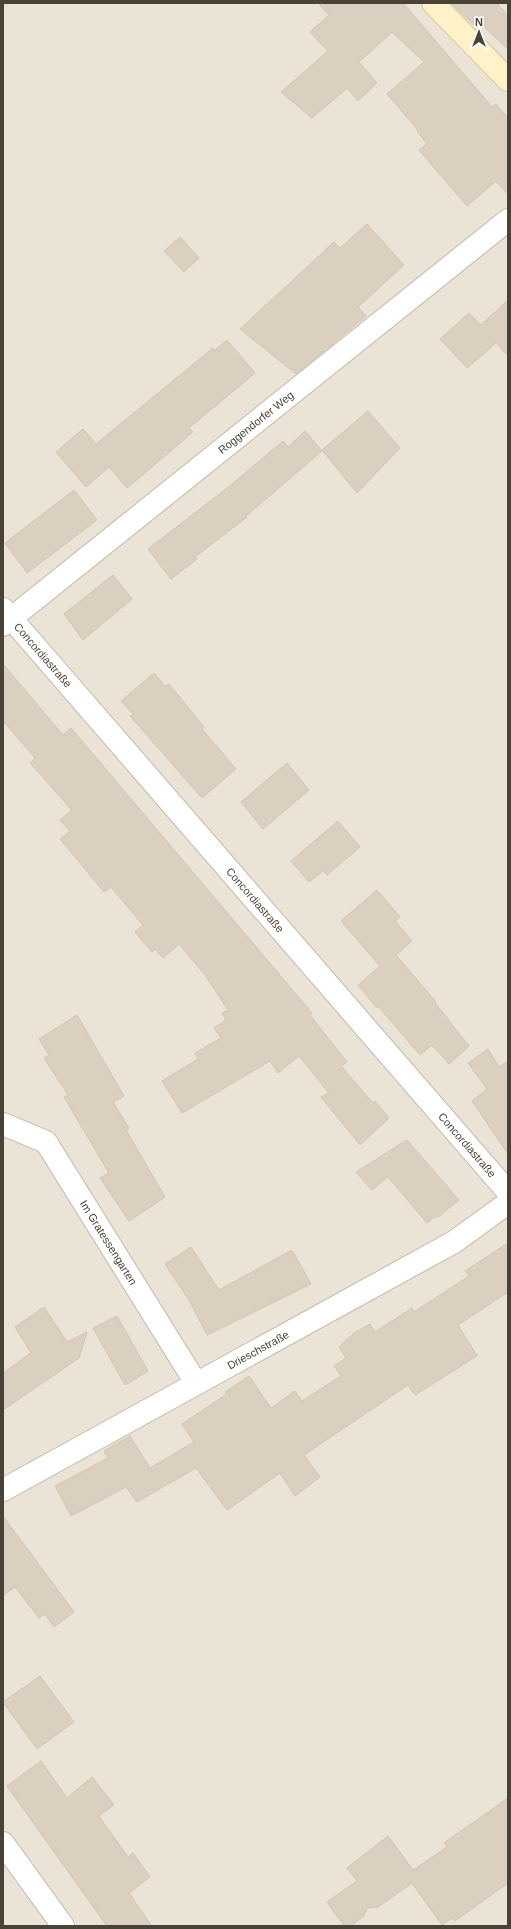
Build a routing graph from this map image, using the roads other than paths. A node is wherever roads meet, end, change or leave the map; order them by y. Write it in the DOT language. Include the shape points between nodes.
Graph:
graph roads {
  1 [pos="433,3"];
  2 [pos="508,80"];
  3 [pos="508,220"];
  4 [pos="6,618"];
  5 [pos="3,1124"];
  6 [pos="508,1192"];
  7 [pos="508,1203"];
  8 [pos="196,1383"];
  9 [pos="3,1490"];
  10 [pos="3,1843"];
  11 [pos="63,1926"];
  1 -- 2 [label="main road"];
  3 -- 4 [label="street, Roggendorfer Weg"];
  4 -- 6 [label="street, Concordiastraße"];
  5 -- 8 [label="street, Im Gratessengarten" via="46,1142"];
  7 -- 8 [label="street, Drieschstraße" via="454,1242"];
  8 -- 9 [label="street, Drieschstraße"];
  10 -- 11 [label="street"];
}
